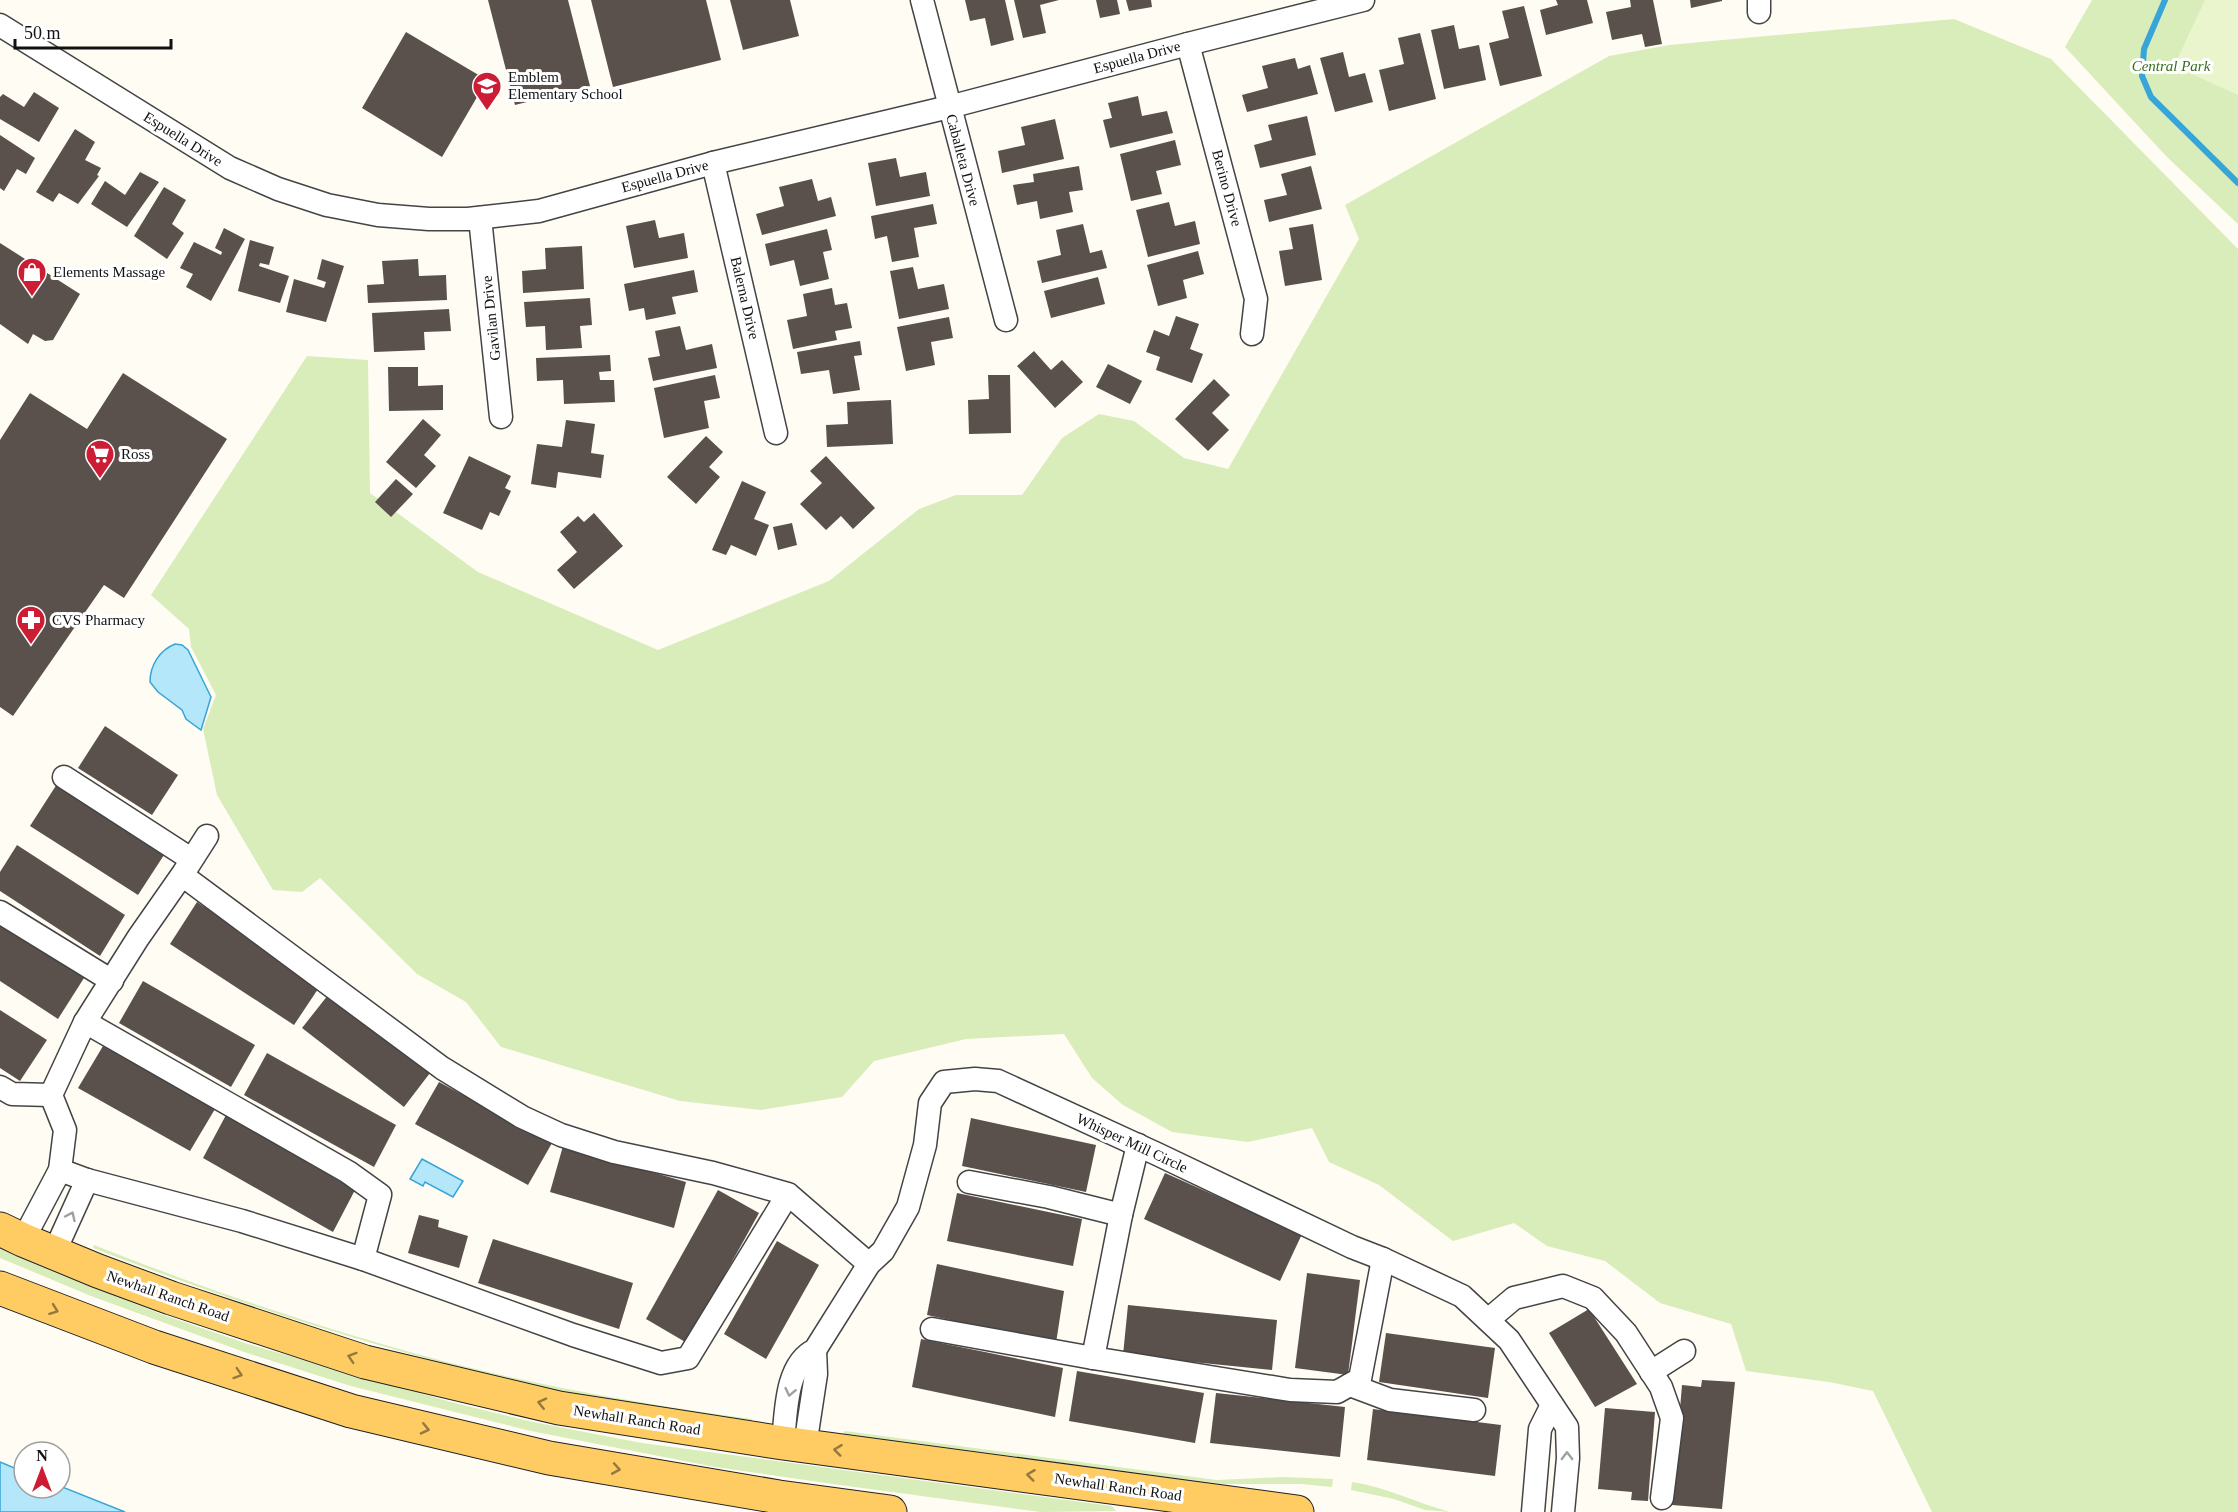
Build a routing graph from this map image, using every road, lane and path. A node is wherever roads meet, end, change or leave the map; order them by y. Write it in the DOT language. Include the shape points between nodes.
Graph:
graph roads {
  1 [pos="922,0"];
  2 [pos="1363,0"];
  3 [pos="0,25"];
  4 [pos="1188,44"];
  5 [pos="949,107"];
  6 [pos="713,163"];
  7 [pos="480,218"];
  8 [pos="1006,320"];
  9 [pos="1252,334"];
  10 [pos="501,417"];
  11 [pos="776,433"];
  12 [pos="64,777"];
  13 [pos="207,836"];
  14 [pos="186,867"];
  15 [pos="0,912"];
  16 [pos="112,981"];
  17 [pos="85,1022"];
  18 [pos="0,1087"];
  19 [pos="51,1095"];
  20 [pos="1138,1144"];
  21 [pos="60,1170"];
  22 [pos="87,1180"];
  23 [pos="969,1182"];
  24 [pos="788,1194"];
  25 [pos="1121,1215"];
  26 [pos="11,1234"];
  27 [pos="54,1253"];
  28 [pos="363,1259"];
  29 [pos="1383,1259"];
  30 [pos="869,1264"];
  31 [pos="0,1288"];
  32 [pos="1488,1320"];
  33 [pos="932,1329"];
  34 [pos="1684,1351"];
  35 [pos="1093,1358"];
  36 [pos="1652,1372"];
  37 [pos="1350,1385"];
  38 [pos="1552,1405"];
  39 [pos="1474,1410"];
  40 [pos="794,1444"];
  41 [pos="1662,1498"];
  42 [pos="890,1512"];
  43 [pos="1297,1512"];
  44 [pos="1533,1512"];
  45 [pos="1563,1512"];
  1 -- 5 [label="street, Caballeta Drive"];
  2 -- 4 [label="street, Espuella Drive"];
  3 -- 7 [label="street, Espuella Drive" via="230,168 278,189 378,215"];
  4 -- 5 [label="street, Espuella Drive"];
  4 -- 9 [label="street, Berino Drive" via="1256,299"];
  5 -- 6 [label="street, Espuella Drive"];
  5 -- 8 [label="street, Caballeta Drive"];
  6 -- 7 [label="street, Espuella Drive" via="539,211"];
  6 -- 11 [label="street, Balerna Drive"];
  7 -- 10 [label="street, Gavilan Drive"];
  12 -- 14 [label="street"];
  13 -- 14 [label="street"];
  14 -- 16 [label="street"];
  14 -- 24 [label="street" via="442,1068 522,1117 614,1152"];
  15 -- 16 [label="street"];
  16 -- 17 [label="street"];
  17 -- 19 [label="street"];
  17 -- 28 [label="street" via="348,1172 380,1196"];
  18 -- 19 [label="street" via="12,1094"];
  19 -- 21 [label="street" via="65,1130"];
  20 -- 25 [label="street"];
  20 -- 29 [label="street, Whisper Mill Circle" via="1352,1248"];
  20 -- 30 [label="street, Whisper Mill Circle" via="998,1081 944,1082 930,1103 926,1145 908,1207 883,1251"];
  21 -- 22 [label="street"];
  21 -- 26 [label="street"];
  27 -- 22 [label="street, one-way"];
  22 -- 28 [label="street" via="242,1221"];
  23 -- 25 [label="street"];
  24 -- 28 [label="street" via="688,1358 661,1363"];
  24 -- 30 [label="street"];
  25 -- 35 [label="street"];
  26 -- 27 [label="main road, Newhall Ranch Road"];
  40 -- 27 [label="main road, Newhall Ranch Road, one-way" via="559,1408 365,1362 171,1298"];
  29 -- 32 [label="street, Whisper Mill Circle" via="1462,1296"];
  29 -- 37 [label="street" via="1360,1379"];
  30 -- 40 [label="street, Whisper Mill Circle" via="814,1350 816,1374"];
  31 -- 42 [label="main road, one-way" via="154,1347 351,1411 549,1458"];
  32 -- 36 [label="street" via="1514,1298 1563,1286 1593,1298 1626,1334"];
  32 -- 38 [label="street, Whisper Mill Circle" via="1509,1340"];
  33 -- 35 [label="street"];
  34 -- 36 [label="street"];
  35 -- 37 [label="street" via="1290,1390 1337,1392"];
  36 -- 41 [label="street" via="1672,1418"];
  37 -- 39 [label="street" via="1390,1400"];
  38 -- 44 [label="street" via="1540,1429"];
  45 -- 38 [label="street, Whisper Mill Circle, one-way" via="1567,1427"];
  43 -- 40 [label="main road, Newhall Ranch Road, one-way"];
}
